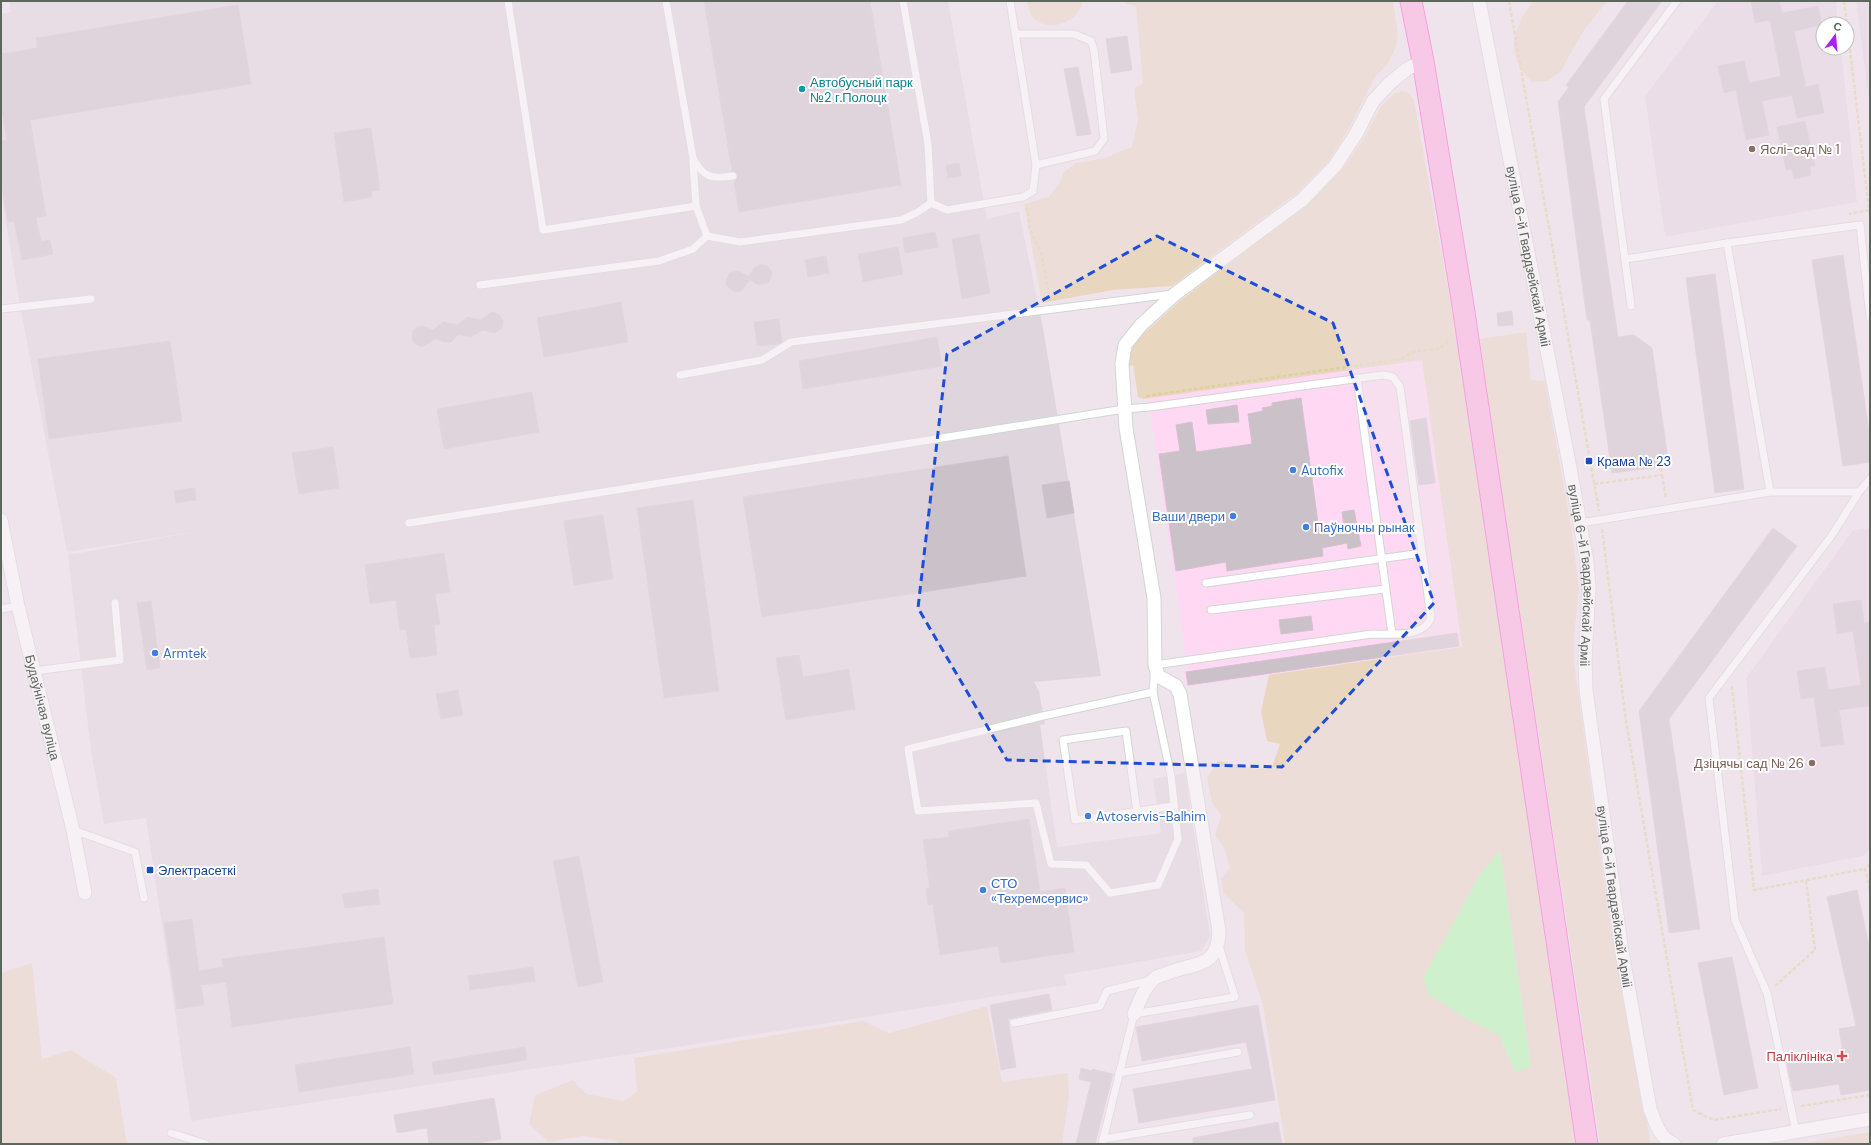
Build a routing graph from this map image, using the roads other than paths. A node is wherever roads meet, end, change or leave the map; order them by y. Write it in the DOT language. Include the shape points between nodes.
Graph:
graph roads {
  1 [pos="508,1"];
  2 [pos="666,1"];
  3 [pos="903,1"];
  4 [pos="1010,1"];
  5 [pos="1411,1"];
  6 [pos="1479,1"];
  7 [pos="1677,1"];
  8 [pos="1016,34"];
  9 [pos="1423,61"];
  10 [pos="693,158"];
  11 [pos="1036,165"];
  12 [pos="733,176"];
  13 [pos="931,203"];
  14 [pos="696,206"];
  15 [pos="707,236"];
  16 [pos="1727,243"];
  17 [pos="1626,259"];
  18 [pos="480,285"];
  19 [pos="1175,294"];
  20 [pos="91,299"];
  21 [pos="1631,306"];
  22 [pos="1,309"];
  23 [pos="1870,317"];
  24 [pos="680,375"];
  25 [pos="1357,378"];
  26 [pos="1124,405"];
  27 [pos="1870,479"];
  28 [pos="1770,492"];
  29 [pos="1859,492"];
  30 [pos="1,520"];
  31 [pos="409,523"];
  32 [pos="1581,523"];
  33 [pos="1422,553"];
  34 [pos="1381,558"];
  35 [pos="1206,583"];
  36 [pos="1385,589"];
  37 [pos="115,603"];
  38 [pos="18,606"];
  39 [pos="1,609"];
  40 [pos="1211,610"];
  41 [pos="1392,634"];
  42 [pos="1155,665"];
  43 [pos="34,671"];
  44 [pos="1153,692"];
  45 [pos="1173,806"];
  46 [pos="1138,812"];
  47 [pos="73,830"];
  48 [pos="85,893"];
  49 [pos="144,898"];
  50 [pos="1219,946"];
  51 [pos="1154,978"];
  52 [pos="1134,1014"];
  53 [pos="1014,1023"];
  54 [pos="1238,1052"];
  55 [pos="1119,1073"];
  56 [pos="1250,1115"];
  57 [pos="1870,1119"];
  58 [pos="1796,1132"];
  59 [pos="171,1133"];
  60 [pos="1102,1142"];
  61 [pos="206,1144"];
  62 [pos="1587,1144"];
  63 [pos="1674,1144"];
  64 [pos="1723,1144"];
  1 -- 14 [label="lane" via="543,230"];
  2 -- 10 [label="lane"];
  3 -- 13 [label="lane" via="928,144"];
  4 -- 8 [label="lane"];
  5 -- 9 [label="main road"];
  6 -- 32 [label="street, вуліца 6-й Гвардзейскай Арміі"];
  7 -- 17 [label="lane" via="1604,99"];
  8 -- 11 [label="lane"];
  8 -- 11 [label="lane" via="1074,34 1091,41 1094,50 1104,139 1096,151"];
  9 -- 19 [label="street" via="1407,69 1373,101 1335,166 1302,200"];
  9 -- 62 [label="main road" via="1462,299"];
  10 -- 12 [label="lane" via="699,170 708,176"];
  10 -- 14 [label="lane"];
  11 -- 13 [label="lane" via="1033,191 1023,197 947,210"];
  13 -- 15 [label="lane" via="901,220 740,242"];
  14 -- 15 [label="lane"];
  15 -- 18 [label="lane" via="693,249 659,261"];
  16 -- 17 [label="lane"];
  16 -- 23 [label="lane" via="1860,225"];
  16 -- 28 [label="lane"];
  17 -- 21 [label="lane"];
  19 -- 24 [label="lane" via="791,342 762,360"];
  19 -- 26 [label="street" via="1141,325 1125,345 1122,364"];
  20 -- 22 [label="lane"];
  25 -- 26 [label="lane" via="1150,407"];
  25 -- 33 [label="lane" via="1383,375 1393,377 1400,387"];
  25 -- 34 [label="lane"];
  26 -- 31 [label="lane"];
  26 -- 42 [label="street" via="1154,598"];
  27 -- 29 [label="lane"];
  28 -- 29 [label="lane"];
  28 -- 32 [label="lane"];
  29 -- 58 [label="lane" via="1832,535 1709,698 1734,920 1767,993"];
  30 -- 38 [label="street, Будаўнічая вуліца"];
  32 -- 63 [label="street, вуліца 6-й Гвардзейскай Арміі" via="1589,588 1586,690 1622,952 1650,1109 1656,1127"];
  33 -- 34 [label="lane"];
  33 -- 41 [label="lane" via="1431,618 1428,625 1420,630"];
  34 -- 35 [label="lane"];
  34 -- 36 [label="lane"];
  36 -- 40 [label="lane"];
  36 -- 41 [label="lane"];
  37 -- 43 [label="lane" via="120,660"];
  38 -- 39 [label="lane"];
  38 -- 43 [label="street, Будаўнічая вуліца"];
  41 -- 42 [label="lane" via="1372,634"];
  42 -- 44 [label="lane"];
  42 -- 50 [label="street" via="1158,676 1176,686 1180,694 1219,931"];
  43 -- 47 [label="street, Будаўнічая вуліца"];
  44 -- 45 [label="lane" via="1171,776"];
  44 -- 45 [label="lane" via="908,749 918,811 1036,803 1051,864 1086,865 1110,893 1158,885 1178,839"];
  45 -- 46 [label="lane"];
  46 -- 46 [label="lane" via="1075,820 1063,740 1126,732"];
  47 -- 48 [label="street, Будаўнічая вуліца"];
  47 -- 49 [label="lane" via="135,852"];
  50 -- 51 [label="street" via="1212,957 1202,963 1175,969"];
  50 -- 52 [label="lane" via="1235,997"];
  51 -- 52 [label="street" via="1142,994"];
  51 -- 53 [label="lane" via="1107,991 1100,1006"];
  52 -- 55 [label="lane"];
  54 -- 55 [label="lane"];
  55 -- 60 [label="lane"];
  56 -- 60 [label="lane"];
  57 -- 58 [label="street"];
  58 -- 64 [label="street"];
  59 -- 61 [label="lane"];
}
